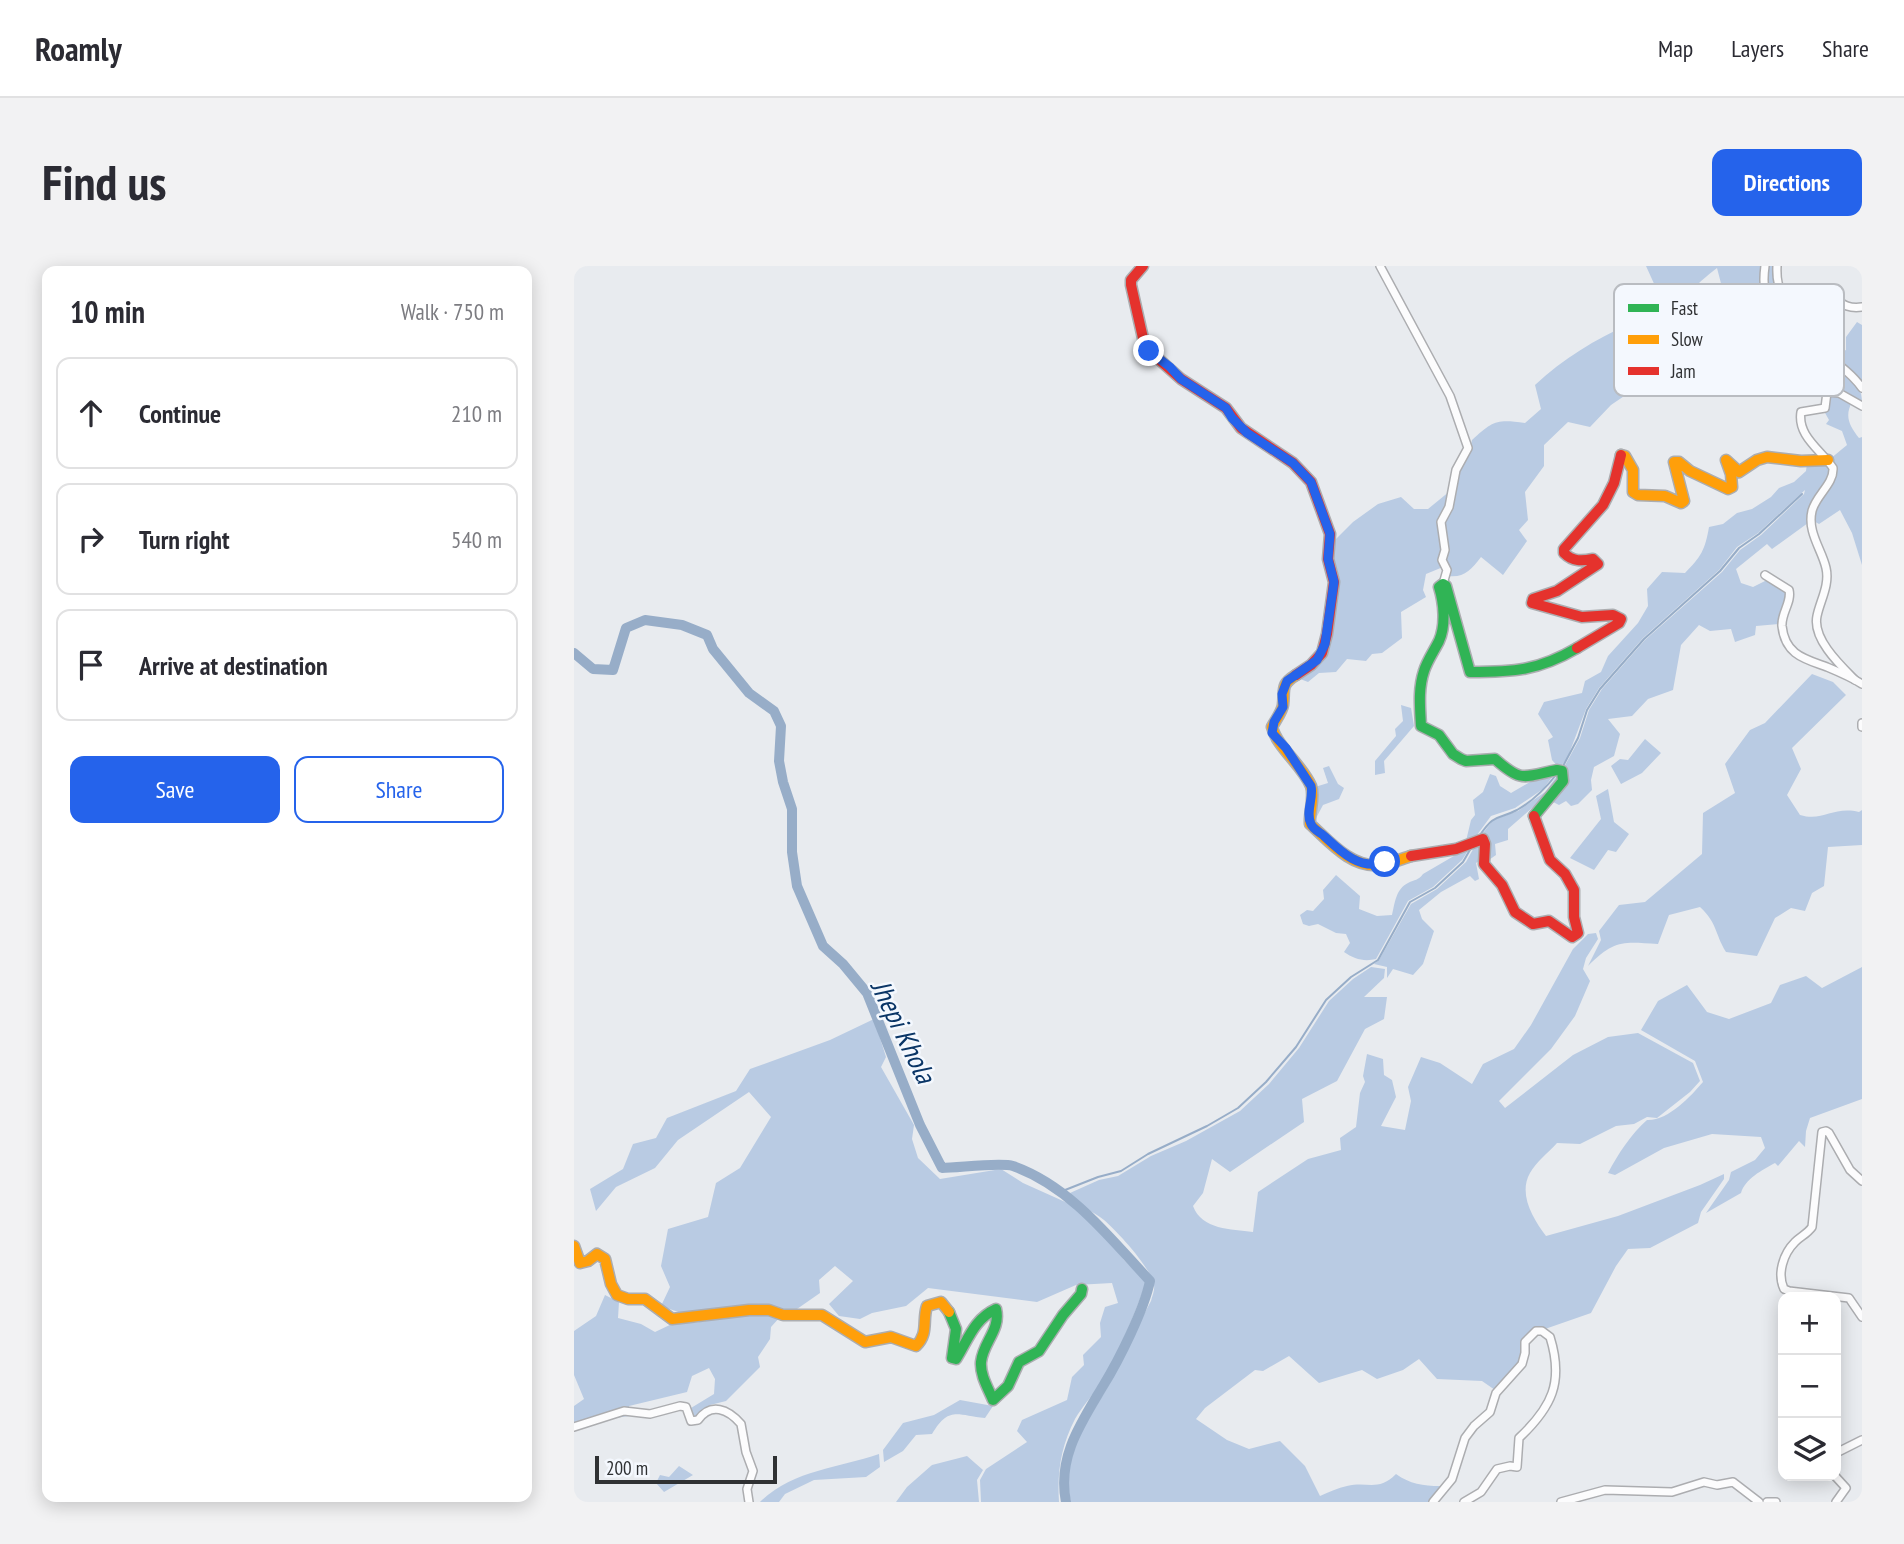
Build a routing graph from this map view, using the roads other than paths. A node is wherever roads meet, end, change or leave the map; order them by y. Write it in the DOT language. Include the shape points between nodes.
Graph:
graph roads {
  1 [pos="1143,266"];
  2 [pos="1380,266"];
  3 [pos="1765,266"];
  4 [pos="1777,266"];
  5 [pos="1764,284"];
  6 [pos="1778,284"];
  7 [pos="1844,305"];
  8 [pos="1862,307"];
  9 [pos="1844,368"];
  10 [pos="1862,388"];
  11 [pos="1826,396"];
  12 [pos="1844,396"];
  13 [pos="1862,406"];
  14 [pos="1828,460"];
  15 [pos="1765,575"];
  16 [pos="1443,584"];
  17 [pos="1859,682"];
  18 [pos="1862,1181"];
  19 [pos="574,1246"];
  20 [pos="1082,1289"];
  21 [pos="1862,1317"];
  22 [pos="574,1427"];
  23 [pos="1862,1440"];
  24 [pos="1841,1450"];
  25 [pos="1840,1481"];
  26 [pos="748,1502"];
  27 [pos="1433,1502"];
  28 [pos="1464,1502"];
  29 [pos="1561,1502"];
  30 [pos="1759,1502"];
  31 [pos="1767,1502"];
  32 [pos="1776,1502"];
  33 [pos="1836,1502"];
  1 -- 16 [label="street" via="1131,285 1145,347 1181,379 1226,408 1247,433 1293,463 1311,482 1330,534 1328,559 1334,582 1325,644 1317,660 1287,681 1283,707 1272,727 1275,739 1311,786 1310,824 1340,852 1364,864 1457,849 1483,839 1484,864 1502,885 1515,912 1533,924 1549,921 1575,936 1574,890 1550,860 1534,815 1563,781 1562,771 1525,777 1513,775 1495,759 1466,761 1453,754 1439,735 1420,726 1424,669 1441,635 1439,587"];
  2 -- 16 [label="street" via="1450,397 1468,448 1456,470 1449,508 1441,522 1442,560 1447,570"];
  3 -- 5 [label="street"];
  4 -- 6 [label="street"];
  7 -- 8 [label="street"];
  9 -- 10 [label="street"];
  11 -- 14 [label="street" via="1825,408 1801,412 1800,419 1811,442"];
  12 -- 13 [label="street"];
  14 -- 16 [label="street" via="1766,458 1739,472 1726,460 1732,481 1728,489 1674,462 1681,503 1633,492 1633,470 1621,455 1602,506 1564,549 1570,559 1593,559 1598,564 1532,603 1582,617 1613,615 1621,619 1542,665 1517,672 1470,672"];
  14 -- 17 [label="street" via="1833,475 1811,513 1815,541 1827,571 1816,622 1826,646"];
  15 -- 17 [label="street" via="1789,590 1782,624 1786,642 1797,657"];
  18 -- 21 [label="street" via="1850,1170 1829,1133 1822,1132 1812,1227 1787,1253 1781,1277 1788,1292 1849,1298"];
  19 -- 20 [label="street" via="580,1263 597,1254 604,1259 618,1295 649,1301 672,1319 749,1310 822,1315 864,1342 892,1337 916,1346 926,1329 927,1306 941,1302 957,1325 952,1358 956,1359 976,1321 996,1308 998,1323 981,1361 993,1400 1008,1386 1019,1362 1039,1351"];
  22 -- 26 [label="street" via="624,1411 650,1415 680,1406 686,1407 691,1421 711,1408 720,1410 741,1424 753,1471"];
  23 -- 24 [label="street"];
  25 -- 33 [label="street" via="1846,1488"];
  27 -- 28 [label="street" via="1452,1479 1469,1431 1490,1412 1496,1393 1522,1364 1525,1342 1542,1331 1550,1337 1556,1367 1549,1405 1519,1438 1517,1467 1497,1469 1481,1492"];
  29 -- 30 [label="street" via="1605,1490 1672,1492 1703,1482 1733,1482"];
  31 -- 32 [label="street"];
}
